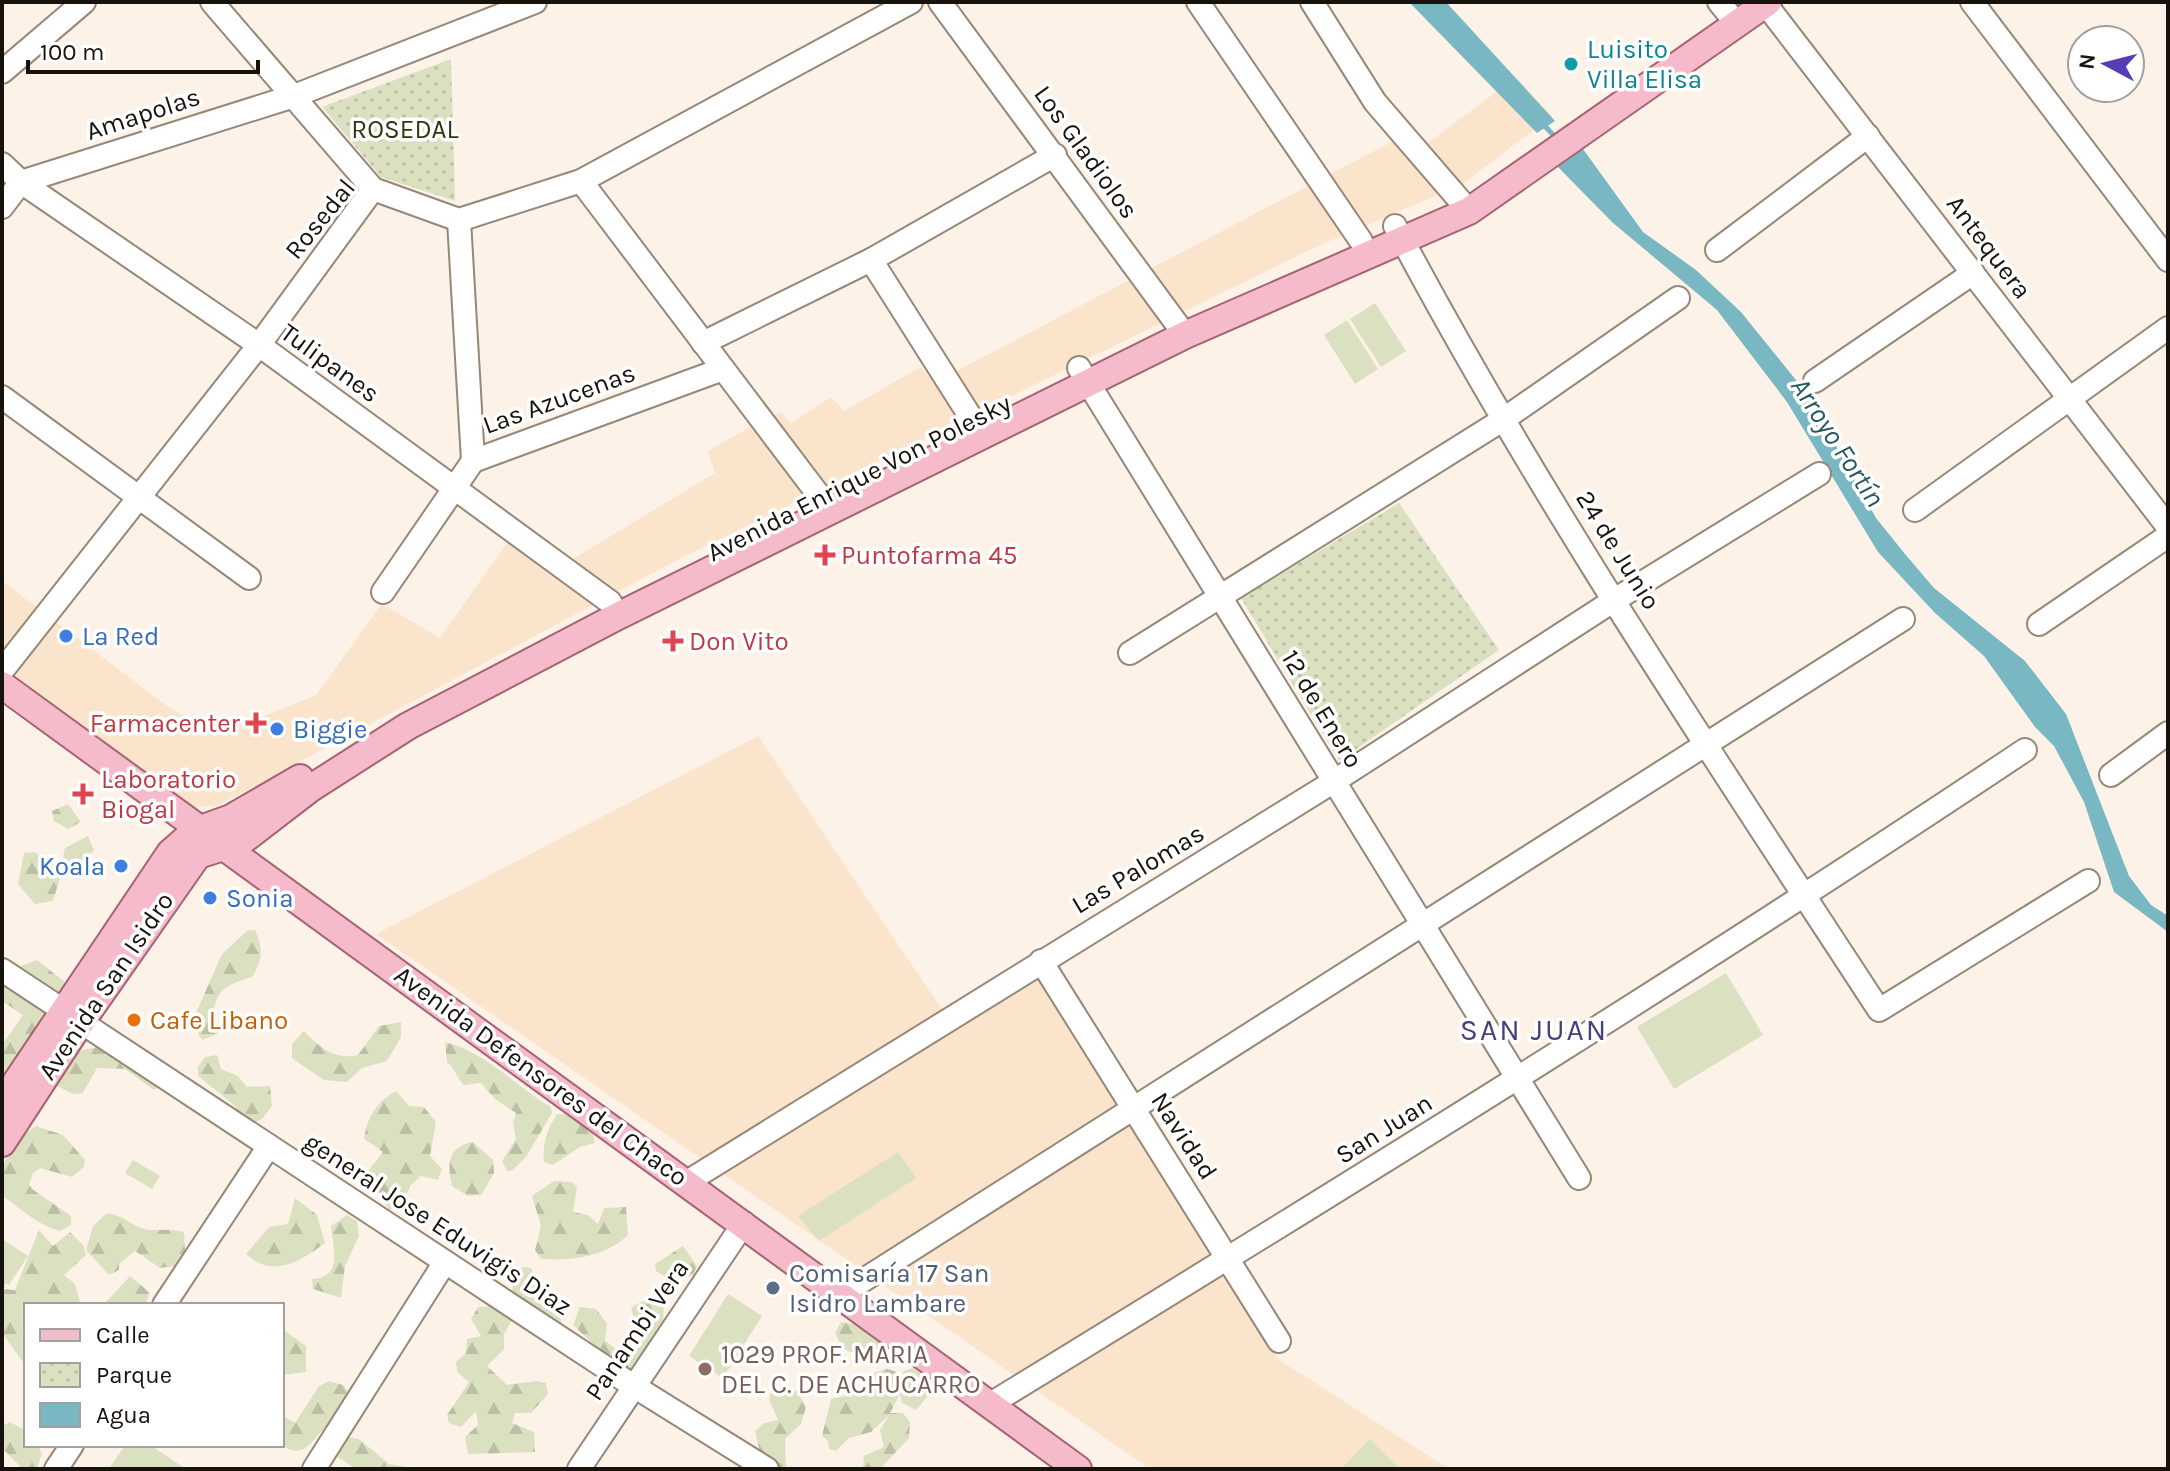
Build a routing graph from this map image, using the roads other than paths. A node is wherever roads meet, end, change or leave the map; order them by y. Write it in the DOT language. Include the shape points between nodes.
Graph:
graph roads {
  1 [pos="84,2"];
  2 [pos="212,2"];
  3 [pos="535,2"];
  4 [pos="911,2"];
  5 [pos="940,2"];
  6 [pos="1198,2"];
  7 [pos="1312,2"];
  8 [pos="1972,2"];
  9 [pos="1746,7"];
  10 [pos="2,72"];
  11 [pos="294,96"];
  12 [pos="1868,136"];
  13 [pos="1055,155"];
  14 [pos="2,164"];
  15 [pos="581,181"];
  16 [pos="21,182"];
  17 [pos="373,189"];
  18 [pos="1465,204"];
  19 [pos="2,207"];
  20 [pos="459,220"];
  21 [pos="1399,233"];
  22 [pos="1361,241"];
  23 [pos="1717,250"];
  24 [pos="871,260"];
  25 [pos="2168,260"];
  26 [pos="1973,273"];
  27 [pos="1678,298"];
  28 [pos="1180,328"];
  29 [pos="2168,328"];
  30 [pos="703,343"];
  31 [pos="259,345"];
  32 [pos="723,369"];
  33 [pos="1083,375"];
  34 [pos="1815,381"];
  35 [pos="2,397"];
  36 [pos="2070,399"];
  37 [pos="1504,419"];
  38 [pos="978,428"];
  39 [pos="473,461"];
  40 [pos="1819,474"];
  41 [pos="453,488"];
  42 [pos="137,498"];
  43 [pos="825,504"];
  44 [pos="1915,510"];
  45 [pos="2168,527"];
  46 [pos="2168,536"];
  47 [pos="249,578"];
  48 [pos="383,592"];
  49 [pos="1219,595"];
  50 [pos="1616,599"];
  51 [pos="614,609"];
  52 [pos="1903,619"];
  53 [pos="2039,624"];
  54 [pos="1130,653"];
  55 [pos="2,671"];
  56 [pos="2,685"];
  57 [pos="2168,733"];
  58 [pos="1705,744"];
  59 [pos="2025,750"];
  60 [pos="2111,775"];
  61 [pos="1333,782"];
  62 [pos="202,828"];
  63 [pos="225,847"];
  64 [pos="2088,881"];
  65 [pos="1805,896"];
  66 [pos="1420,926"];
  67 [pos="1041,961"];
  68 [pos="2,970"];
  69 [pos="72,1016"];
  70 [pos="1519,1078"];
  71 [pos="2,1103"];
  72 [pos="1134,1111"];
  73 [pos="2,1143"];
  74 [pos="269,1146"];
  75 [pos="1579,1178"];
  76 [pos="687,1182"];
  77 [pos="744,1223"];
  78 [pos="1229,1258"];
  79 [pos="445,1262"];
  80 [pos="840,1295"];
  81 [pos="165,1303"];
  82 [pos="1279,1341"];
  83 [pos="632,1385"];
  84 [pos="989,1405"];
  85 [pos="71,1447"];
  86 [pos="56,1469"];
  87 [pos="314,1469"];
  88 [pos="579,1469"];
  89 [pos="767,1469"];
  90 [pos="1078,1469"];
  1 -- 10 [label="street"];
  2 -- 11 [label="street"];
  3 -- 11 [label="street, Amapolas"];
  4 -- 15 [label="street"];
  5 -- 13 [label="street, Los Gladiolos"];
  6 -- 22 [label="street"];
  7 -- 18 [label="street" via="1375,102"];
  8 -- 25 [label="street"];
  9 -- 12 [label="street, Antequera"];
  9 -- 18 [label="main road, Avenida Enrique Von Polesky"];
  11 -- 16 [label="street, Amapolas"];
  11 -- 17 [label="street"];
  12 -- 23 [label="street"];
  12 -- 26 [label="street, Antequera"];
  13 -- 24 [label="street"];
  13 -- 28 [label="street, Los Gladiolos"];
  14 -- 16 [label="street, Tulipanes"];
  15 -- 20 [label="street"];
  15 -- 30 [label="street"];
  16 -- 19 [label="street"];
  16 -- 31 [label="street, Tulipanes"];
  17 -- 20 [label="street, Rosedal"];
  17 -- 31 [label="street, Rosedal"];
  18 -- 21 [label="main road, Avenida Enrique Von Polesky"];
  20 -- 39 [label="street"];
  21 -- 22 [label="main road, Avenida Enrique Von Polesky"];
  21 -- 28 [label="main road, Avenida Enrique Von Polesky"];
  21 -- 37 [label="street, 24 de Junio"];
  22 -- 28 [label="main road, Avenida Enrique Von Polesky"];
  24 -- 30 [label="street"];
  24 -- 38 [label="street"];
  26 -- 34 [label="street"];
  26 -- 36 [label="street, Antequera"];
  27 -- 37 [label="street"];
  28 -- 33 [label="main road, Avenida Enrique Von Polesky"];
  29 -- 36 [label="street"];
  30 -- 32 [label="street"];
  31 -- 41 [label="street, Tulipanes"];
  31 -- 42 [label="street, Rosedal"];
  32 -- 39 [label="street, Las Azucenas"];
  32 -- 43 [label="street"];
  33 -- 38 [label="main road, Avenida Enrique Von Polesky"];
  33 -- 49 [label="street, 12 de Enero"];
  35 -- 42 [label="street"];
  36 -- 44 [label="street"];
  36 -- 45 [label="street, Antequera"];
  37 -- 49 [label="street"];
  37 -- 50 [label="street, 24 de Junio"];
  38 -- 43 [label="main road, Avenida Enrique Von Polesky"];
  39 -- 41 [label="street, Las Azucenas"];
  40 -- 50 [label="street, Las Palomas"];
  41 -- 48 [label="street, Las Azucenas"];
  41 -- 51 [label="street, Tulipanes"];
  42 -- 47 [label="street"];
  42 -- 55 [label="street, Rosedal"];
  43 -- 51 [label="main road, Avenida Enrique Von Polesky"];
  46 -- 53 [label="street"];
  49 -- 54 [label="street"];
  49 -- 61 [label="street, 12 de Enero"];
  50 -- 58 [label="street, 24 de Junio"];
  50 -- 61 [label="street, Las Palomas"];
  51 -- 62 [label="main road, Avenida Enrique Von Polesky" via="459,678 277,792"];
  51 -- 63 [label="main road, Avenida Enrique Von Polesky" via="408,726 311,788 242,841"];
  52 -- 58 [label="street"];
  56 -- 62 [label="main road, Avenida Defensores del Chaco"];
  57 -- 60 [label="street"];
  58 -- 65 [label="street, 24 de Junio"];
  58 -- 66 [label="street"];
  59 -- 65 [label="street, San Juan"];
  61 -- 66 [label="street, 12 de Enero"];
  61 -- 67 [label="street, Las Palomas"];
  62 -- 63 [label="main road, Avenida Defensores del Chaco"];
  62 -- 69 [label="main road, Avenida San Isidro" via="170,853"];
  63 -- 69 [label="main road, Avenida San Isidro" via="191,861"];
  63 -- 76 [label="main road, Avenida Defensores del Chaco"];
  64 -- 65 [label="street, 24 de Junio" via="1879,1010"];
  65 -- 70 [label="street, San Juan"];
  66 -- 70 [label="street, 12 de Enero"];
  66 -- 72 [label="street"];
  67 -- 72 [label="street, Navidad"];
  67 -- 76 [label="street, Las Palomas"];
  68 -- 69 [label="street, general Jose Eduvigis Diaz"];
  69 -- 71 [label="main road, Avenida San Isidro"];
  69 -- 73 [label="main road, Avenida San Isidro"];
  69 -- 74 [label="street, general Jose Eduvigis Diaz"];
  70 -- 75 [label="street, 12 de Enero"];
  70 -- 78 [label="street, San Juan"];
  72 -- 78 [label="street, Navidad"];
  72 -- 80 [label="street"];
  74 -- 79 [label="street, general Jose Eduvigis Diaz"];
  74 -- 81 [label="street"];
  76 -- 77 [label="main road, Avenida Defensores del Chaco"];
  77 -- 80 [label="main road, Avenida Defensores del Chaco"];
  77 -- 83 [label="street, Panambi Vera"];
  78 -- 82 [label="street, Navidad"];
  78 -- 84 [label="street, San Juan"];
  79 -- 83 [label="street, general Jose Eduvigis Diaz"];
  79 -- 87 [label="street"];
  80 -- 84 [label="main road, Avenida Defensores del Chaco"];
  83 -- 88 [label="street, Panambi Vera"];
  83 -- 89 [label="street, general Jose Eduvigis Diaz"];
  84 -- 90 [label="main road, Avenida Defensores del Chaco"];
  85 -- 86 [label="street"];
}
